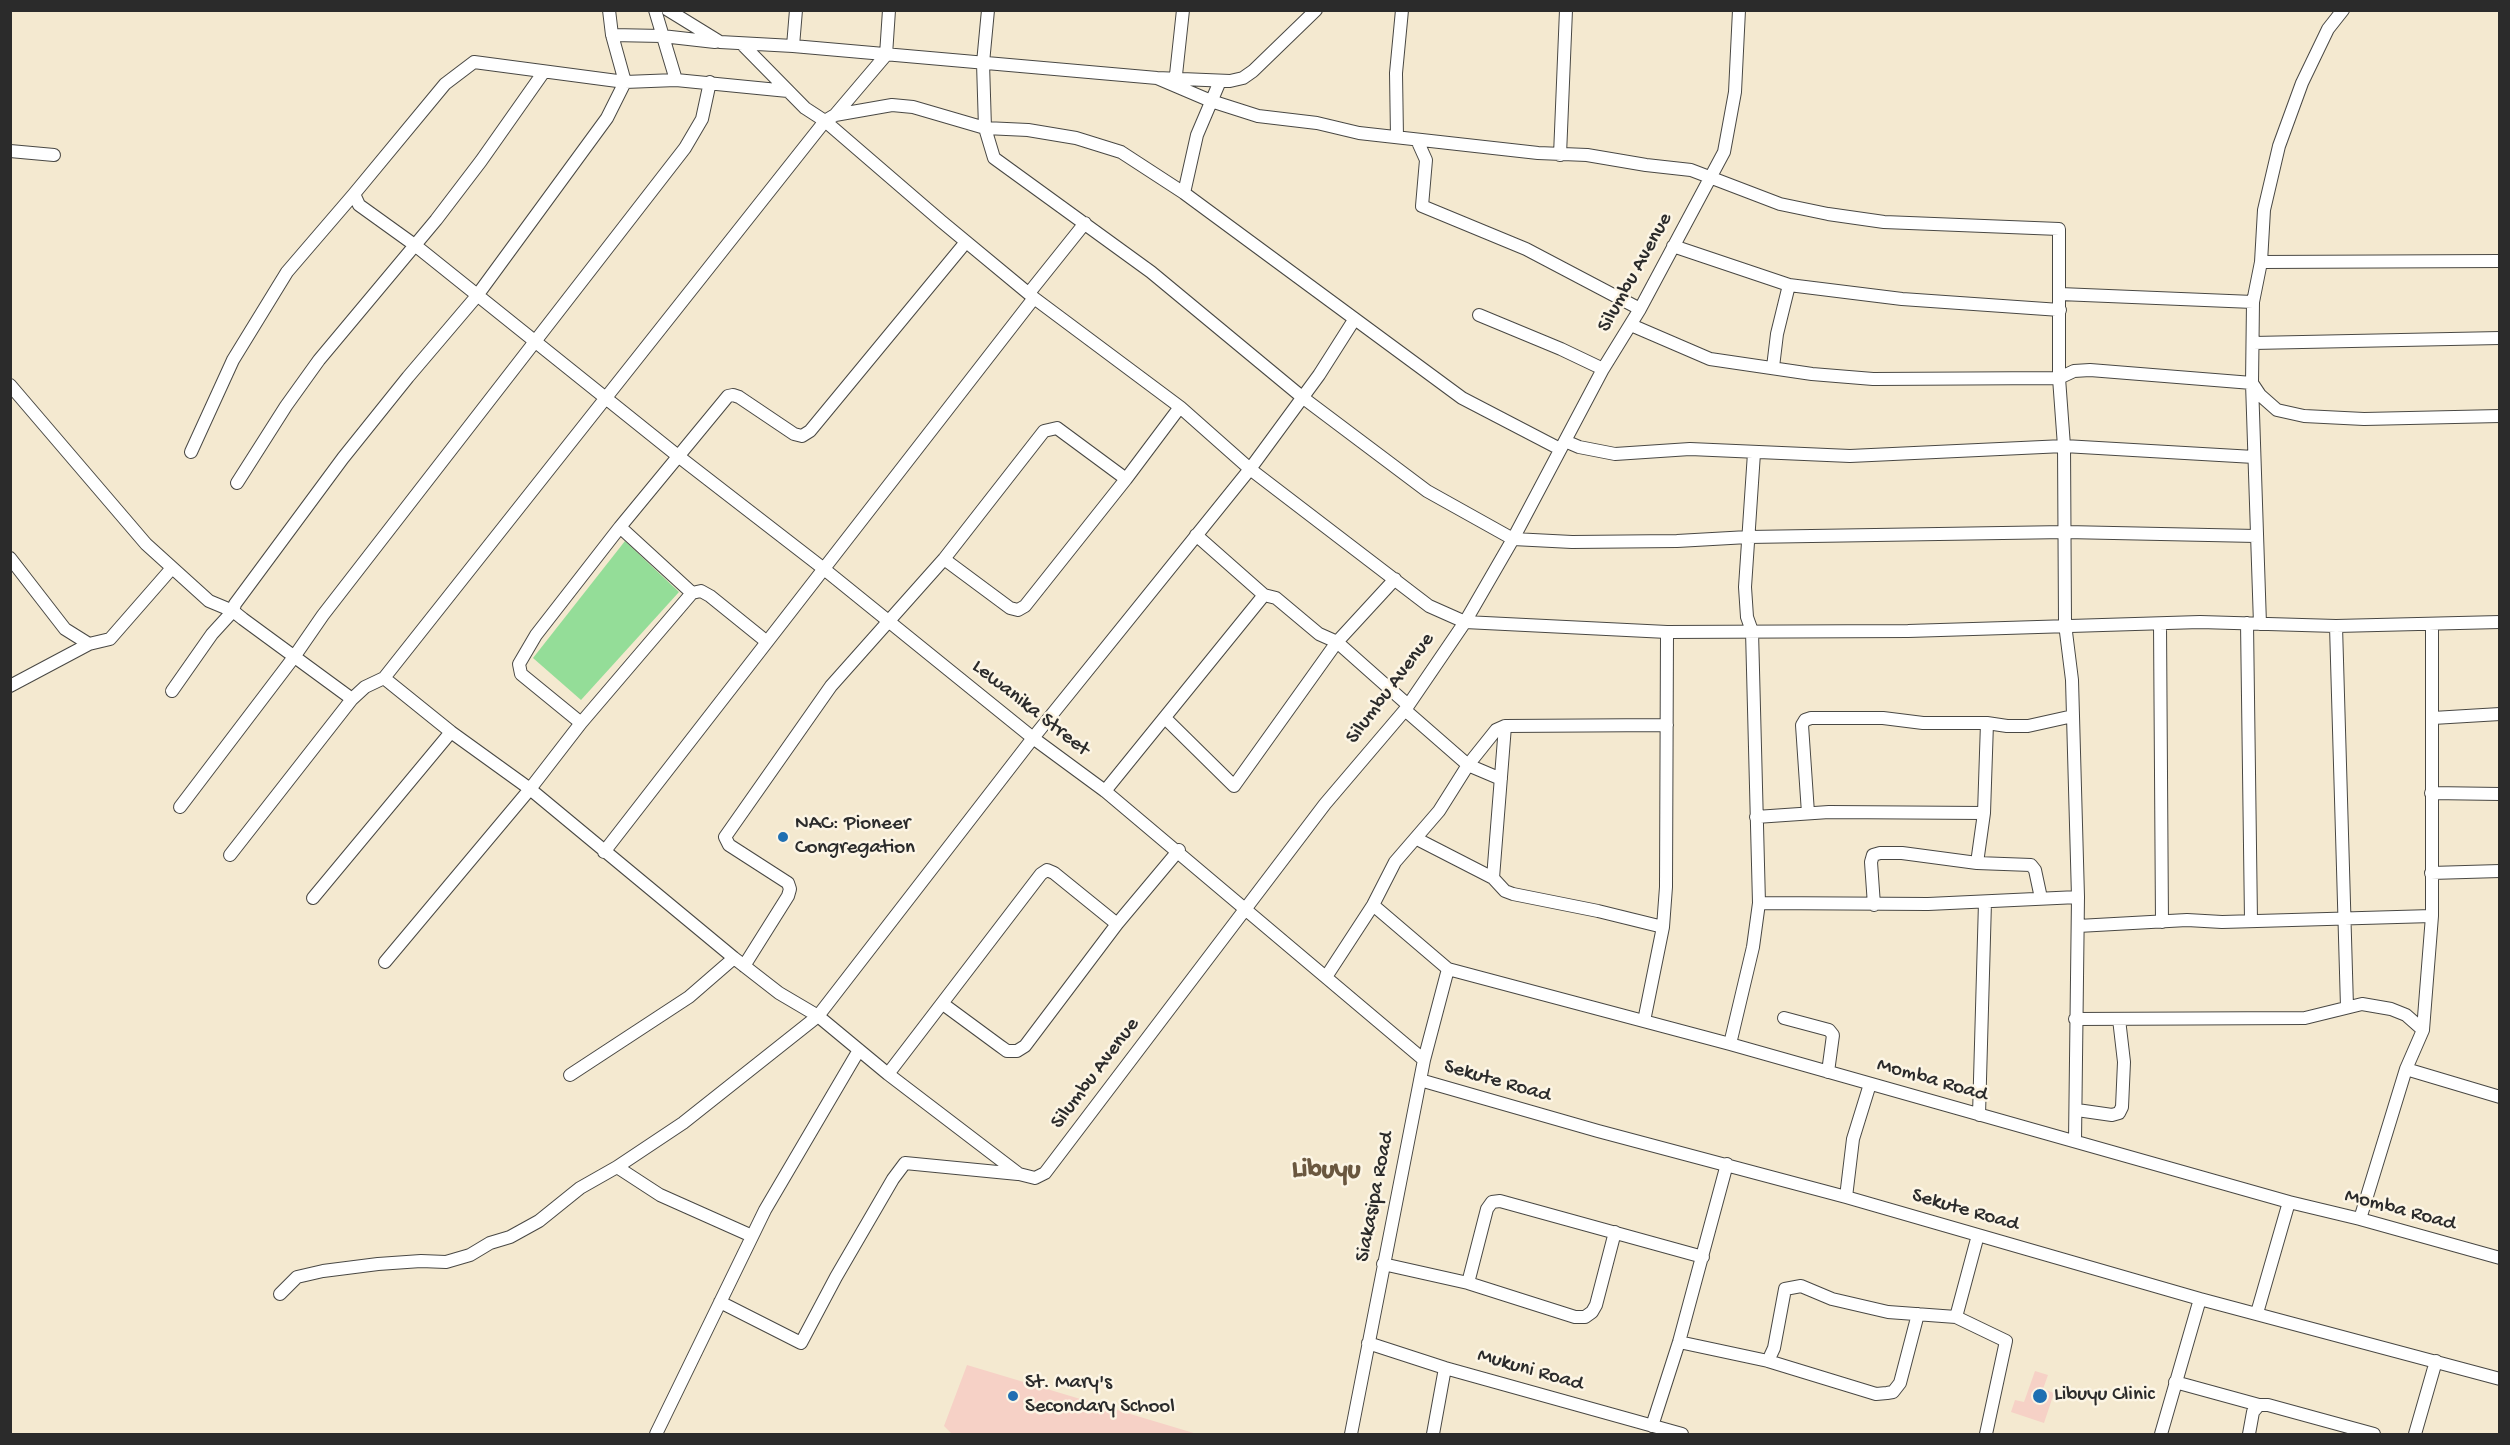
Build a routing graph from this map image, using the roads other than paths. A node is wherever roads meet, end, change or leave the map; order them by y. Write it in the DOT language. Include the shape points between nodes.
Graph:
graph roads {
  1 [pos="609,10"];
  2 [pos="655,10"];
  3 [pos="668,10"];
  4 [pos="796,10"];
  5 [pos="889,10"];
  6 [pos="988,10"];
  7 [pos="1183,10"];
  8 [pos="1316,10"];
  9 [pos="1402,10"];
  10 [pos="1566,10"];
  11 [pos="1739,10"];
  12 [pos="2343,10"];
  13 [pos="612,34"];
  14 [pos="662,36"];
  15 [pos="720,42"];
  16 [pos="742,44"];
  17 [pos="793,46"];
  18 [pos="886,55"];
  19 [pos="983,63"];
  20 [pos="543,73"];
  21 [pos="676,80"];
  22 [pos="1175,81"];
  23 [pos="1220,81"];
  24 [pos="625,82"];
  25 [pos="710,82"];
  26 [pos="788,91"];
  27 [pos="1211,101"];
  28 [pos="830,118"];
  29 [pos="985,128"];
  30 [pos="1397,137"];
  31 [pos="1417,140"];
  32 [pos="10,151"];
  33 [pos="1560,154"];
  34 [pos="54,155"];
  35 [pos="1712,178"];
  36 [pos="1184,193"];
  37 [pos="354,194"];
  38 [pos="1085,223"];
  39 [pos="966,242"];
  40 [pos="416,246"];
  41 [pos="1673,246"];
  42 [pos="2499,261"];
  43 [pos="2261,262"];
  44 [pos="1789,285"];
  45 [pos="2060,294"];
  46 [pos="1031,295"];
  47 [pos="476,297"];
  48 [pos="2253,302"];
  49 [pos="1640,309"];
  50 [pos="2060,310"];
  51 [pos="1479,315"];
  52 [pos="1354,320"];
  53 [pos="1631,325"];
  54 [pos="2499,338"];
  55 [pos="536,343"];
  56 [pos="2253,343"];
  57 [pos="1773,367"];
  58 [pos="1603,369"];
  59 [pos="2059,378"];
  60 [pos="2252,383"];
  61 [pos="10,385"];
  62 [pos="605,397"];
  63 [pos="1302,398"];
  64 [pos="1180,407"];
  65 [pos="2499,416"];
  66 [pos="1562,445"];
  67 [pos="2064,446"];
  68 [pos="191,452"];
  69 [pos="1754,453"];
  70 [pos="678,456"];
  71 [pos="2254,457"];
  72 [pos="1250,469"];
  73 [pos="1126,479"];
  74 [pos="237,483"];
  75 [pos="620,527"];
  76 [pos="2066,532"];
  77 [pos="1196,535"];
  78 [pos="2256,536"];
  79 [pos="1748,537"];
  80 [pos="1513,539"];
  81 [pos="10,558"];
  82 [pos="944,559"];
  83 [pos="172,568"];
  84 [pos="824,569"];
  85 [pos="1395,579"];
  86 [pos="692,593"];
  87 [pos="1264,595"];
  88 [pos="233,611"];
  89 [pos="890,622"];
  90 [pos="1465,622"];
  91 [pos="2499,622"];
  92 [pos="2065,624"];
  93 [pos="2160,624"];
  94 [pos="2253,624"];
  95 [pos="2432,624"];
  96 [pos="2336,626"];
  97 [pos="1752,631"];
  98 [pos="1667,632"];
  99 [pos="767,642"];
  100 [pos="1337,642"];
  101 [pos="89,644"];
  102 [pos="294,657"];
  103 [pos="384,678"];
  104 [pos="10,686"];
  105 [pos="172,691"];
  106 [pos="352,699"];
  107 [pos="1407,708"];
  108 [pos="2499,714"];
  109 [pos="2073,716"];
  110 [pos="1165,718"];
  111 [pos="2433,718"];
  112 [pos="581,723"];
  113 [pos="1987,723"];
  114 [pos="1667,724"];
  115 [pos="1505,726"];
  116 [pos="451,732"];
  117 [pos="1033,738"];
  118 [pos="1468,765"];
  119 [pos="1501,779"];
  120 [pos="530,789"];
  121 [pos="1105,791"];
  122 [pos="2431,793"];
  123 [pos="2499,794"];
  124 [pos="180,807"];
  125 [pos="1808,813"];
  126 [pos="1984,813"];
  127 [pos="1756,817"];
  128 [pos="1417,839"];
  129 [pos="1179,850"];
  130 [pos="604,852"];
  131 [pos="230,855"];
  132 [pos="1977,863"];
  133 [pos="2499,871"];
  134 [pos="2432,873"];
  135 [pos="1493,878"];
  136 [pos="2078,897"];
  137 [pos="314,898"];
  138 [pos="2041,898"];
  139 [pos="1985,902"];
  140 [pos="1759,903"];
  141 [pos="1374,905"];
  142 [pos="1874,905"];
  143 [pos="1246,908"];
  144 [pos="2432,916"];
  145 [pos="2346,918"];
  146 [pos="2251,920"];
  147 [pos="2162,922"];
  148 [pos="1118,924"];
  149 [pos="2078,926"];
  150 [pos="1663,927"];
  151 [pos="734,958"];
  152 [pos="386,962"];
  153 [pos="744,966"];
  154 [pos="1448,969"];
  155 [pos="1326,977"];
  156 [pos="943,1004"];
  157 [pos="2348,1007"];
  158 [pos="818,1016"];
  159 [pos="1784,1018"];
  160 [pos="2075,1019"];
  161 [pos="2119,1019"];
  162 [pos="1644,1021"];
  163 [pos="2423,1030"];
  164 [pos="1730,1044"];
  165 [pos="859,1050"];
  166 [pos="1424,1060"];
  167 [pos="2406,1070"];
  168 [pos="1828,1072"];
  169 [pos="888,1074"];
  170 [pos="570,1075"];
  171 [pos="1420,1080"];
  172 [pos="1870,1084"];
  173 [pos="2499,1097"];
  174 [pos="2077,1110"];
  175 [pos="1979,1115"];
  176 [pos="2075,1141"];
  177 [pos="1727,1164"];
  178 [pos="617,1167"];
  179 [pos="1019,1174"];
  180 [pos="1845,1197"];
  181 [pos="2289,1202"];
  182 [pos="2360,1219"];
  183 [pos="1615,1232"];
  184 [pos="1978,1235"];
  185 [pos="752,1236"];
  186 [pos="1703,1257"];
  187 [pos="2499,1258"];
  188 [pos="1383,1264"];
  189 [pos="1468,1283"];
  190 [pos="280,1294"];
  191 [pos="2200,1299"];
  192 [pos="720,1302"];
  193 [pos="2257,1313"];
  194 [pos="1918,1314"];
  195 [pos="1956,1317"];
  196 [pos="1679,1342"];
  197 [pos="1368,1343"];
  198 [pos="1768,1361"];
  199 [pos="2436,1361"];
  200 [pos="1445,1368"];
  201 [pos="2499,1379"];
  202 [pos="2175,1382"];
  203 [pos="2259,1406"];
  204 [pos="1652,1426"];
  205 [pos="656,1434"];
  206 [pos="1351,1434"];
  207 [pos="1433,1434"];
  208 [pos="1682,1434"];
  209 [pos="1986,1434"];
  210 [pos="2161,1434"];
  211 [pos="2249,1434"];
  212 [pos="2374,1434"];
  213 [pos="2415,1434"];
  1 -- 13 [label="street"];
  2 -- 14 [label="street"];
  3 -- 15 [label="street"];
  4 -- 17 [label="street"];
  5 -- 18 [label="street"];
  6 -- 19 [label="street"];
  7 -- 22 [label="street"];
  8 -- 23 [label="street" via="1253,71 1243,78"];
  9 -- 30 [label="street" via="1396,73"];
  10 -- 33 [label="street"];
  11 -- 35 [label="street, Silumbu Avenue" via="1735,92 1725,152"];
  12 -- 43 [label="street" via="2328,29 2302,83 2279,146 2264,210"];
  13 -- 14 [label="street"];
  13 -- 24 [label="street"];
  14 -- 15 [label="street"];
  14 -- 21 [label="street"];
  15 -- 16 [label="street"];
  16 -- 17 [label="street"];
  16 -- 26 [label="street"];
  17 -- 18 [label="street"];
  18 -- 19 [label="street"];
  18 -- 28 [label="street"];
  19 -- 22 [label="street"];
  19 -- 29 [label="street"];
  20 -- 24 [label="street"];
  20 -- 37 [label="street" via="474,62 445,84"];
  20 -- 40 [label="street"];
  21 -- 24 [label="street"];
  21 -- 25 [label="street"];
  22 -- 23 [label="street"];
  22 -- 27 [label="street"];
  23 -- 27 [label="street"];
  24 -- 47 [label="street" via="607,118"];
  25 -- 26 [label="street"];
  25 -- 55 [label="street" via="696,132"];
  26 -- 28 [label="street" via="805,108"];
  27 -- 30 [label="street" via="1258,116"];
  27 -- 36 [label="street" via="1197,135"];
  28 -- 29 [label="street" via="872,107 902,106"];
  28 -- 39 [label="street"];
  28 -- 62 [label="street"];
  29 -- 36 [label="street" via="1028,130 1098,144 1121,152"];
  29 -- 38 [label="street" via="994,158"];
  30 -- 31 [label="street"];
  31 -- 33 [label="street"];
  31 -- 49 [label="street" via="1426,160 1422,206 1536,254"];
  32 -- 34 [label="street"];
  33 -- 35 [label="street" via="1691,170"];
  35 -- 41 [label="street, Silumbu Avenue"];
  35 -- 45 [label="street" via="1780,204 1828,214 1884,222 2059,229"];
  36 -- 52 [label="street"];
  37 -- 40 [label="street, Lewanika Street" via="359,205"];
  37 -- 68 [label="street" via="287,272 233,360"];
  38 -- 46 [label="street"];
  38 -- 63 [label="street" via="1195,307"];
  39 -- 46 [label="street"];
  39 -- 70 [label="street" via="810,431 801,436 794,434 733,394"];
  40 -- 47 [label="street, Lewanika Street"];
  40 -- 74 [label="street" via="318,360"];
  41 -- 44 [label="street"];
  41 -- 49 [label="street, Silumbu Avenue"];
  42 -- 43 [label="street"];
  43 -- 48 [label="street"];
  44 -- 50 [label="street" via="1902,299"];
  44 -- 57 [label="street"];
  45 -- 48 [label="street"];
  45 -- 50 [label="street"];
  46 -- 64 [label="street"];
  46 -- 84 [label="street"];
  47 -- 55 [label="street, Lewanika Street"];
  47 -- 88 [label="street" via="324,482"];
  48 -- 56 [label="street"];
  49 -- 53 [label="street, Silumbu Avenue"];
  50 -- 59 [label="street"];
  51 -- 58 [label="street"];
  52 -- 63 [label="street"];
  52 -- 66 [label="street" via="1462,398"];
  53 -- 57 [label="street" via="1710,359"];
  53 -- 58 [label="street, Silumbu Avenue"];
  54 -- 56 [label="street"];
  55 -- 62 [label="street, Lewanika Street"];
  55 -- 102 [label="street"];
  56 -- 60 [label="street"];
  57 -- 59 [label="street" via="1873,379"];
  58 -- 66 [label="street, Silumbu Avenue"];
  59 -- 60 [label="street" via="2074,371 2090,370"];
  59 -- 67 [label="street"];
  60 -- 65 [label="street" via="2277,410 2304,416"];
  60 -- 71 [label="street"];
  61 -- 83 [label="street" via="146,544"];
  62 -- 70 [label="street, Lewanika Street"];
  62 -- 103 [label="street"];
  63 -- 72 [label="street"];
  63 -- 80 [label="street" via="1427,491"];
  64 -- 72 [label="street"];
  64 -- 73 [label="street"];
  66 -- 69 [label="street" via="1615,454 1690,448"];
  66 -- 80 [label="street, Silumbu Avenue"];
  67 -- 69 [label="street" via="1850,456"];
  67 -- 71 [label="street"];
  67 -- 76 [label="street"];
  69 -- 79 [label="street"];
  70 -- 75 [label="street"];
  70 -- 84 [label="street, Lewanika Street"];
  71 -- 78 [label="street"];
  72 -- 77 [label="street"];
  72 -- 85 [label="street"];
  73 -- 82 [label="street" via="1018,610"];
  73 -- 82 [label="street" via="1064,432 1050,428"];
  75 -- 86 [label="street"];
  75 -- 112 [label="street" via="536,635 519,664 521,674"];
  76 -- 78 [label="street"];
  76 -- 79 [label="street"];
  76 -- 92 [label="street"];
  77 -- 87 [label="street"];
  77 -- 117 [label="street"];
  78 -- 94 [label="street"];
  79 -- 80 [label="street" via="1596,542"];
  79 -- 97 [label="street" via="1744,586"];
  80 -- 90 [label="street, Silumbu Avenue"];
  81 -- 101 [label="street" via="65,629"];
  82 -- 89 [label="street"];
  83 -- 88 [label="street" via="209,601"];
  83 -- 101 [label="street" via="110,639"];
  84 -- 89 [label="street, Lewanika Street"];
  84 -- 99 [label="street"];
  85 -- 90 [label="street" via="1430,606"];
  85 -- 100 [label="street"];
  86 -- 99 [label="street" via="701,591 710,596"];
  86 -- 112 [label="street"];
  87 -- 100 [label="street" via="1276,598 1319,634"];
  87 -- 110 [label="street"];
  88 -- 102 [label="street"];
  88 -- 105 [label="street"];
  89 -- 117 [label="street, Lewanika Street"];
  89 -- 153 [label="street" via="831,686 725,837 729,845 788,883 790,889"];
  90 -- 98 [label="street"];
  90 -- 107 [label="street, Silumbu Avenue"];
  91 -- 95 [label="street"];
  92 -- 93 [label="street"];
  92 -- 97 [label="street"];
  92 -- 109 [label="street"];
  93 -- 94 [label="street"];
  93 -- 147 [label="street"];
  94 -- 96 [label="street"];
  94 -- 146 [label="street"];
  95 -- 96 [label="street"];
  95 -- 111 [label="street"];
  96 -- 145 [label="street"];
  97 -- 98 [label="street"];
  97 -- 127 [label="street"];
  98 -- 114 [label="street"];
  99 -- 130 [label="street"];
  100 -- 107 [label="street"];
  100 -- 110 [label="street" via="1234,786"];
  101 -- 104 [label="street"];
  102 -- 106 [label="street"];
  102 -- 124 [label="street"];
  103 -- 106 [label="street"];
  103 -- 116 [label="street"];
  106 -- 131 [label="street"];
  107 -- 118 [label="street"];
  107 -- 143 [label="street, Silumbu Avenue" via="1325,804"];
  108 -- 111 [label="street"];
  109 -- 113 [label="street" via="2028,726"];
  109 -- 136 [label="street"];
  110 -- 121 [label="street"];
  111 -- 122 [label="street"];
  112 -- 120 [label="street"];
  113 -- 125 [label="street" via="1883,718 1805,720 1802,725"];
  113 -- 126 [label="street"];
  114 -- 115 [label="street"];
  114 -- 150 [label="street"];
  115 -- 118 [label="street" via="1490,736"];
  115 -- 119 [label="street"];
  116 -- 120 [label="street"];
  116 -- 137 [label="street"];
  117 -- 121 [label="street, Lewanika Street"];
  117 -- 158 [label="street"];
  118 -- 119 [label="street"];
  118 -- 128 [label="street"];
  119 -- 135 [label="street"];
  120 -- 130 [label="street"];
  120 -- 152 [label="street"];
  121 -- 129 [label="street, Lewanika Street"];
  122 -- 123 [label="street"];
  122 -- 134 [label="street"];
  125 -- 126 [label="street"];
  125 -- 127 [label="street"];
  126 -- 132 [label="street"];
  127 -- 140 [label="street"];
  128 -- 135 [label="street"];
  128 -- 141 [label="street" via="1395,862"];
  129 -- 143 [label="street, Lewanika Street"];
  129 -- 148 [label="street"];
  130 -- 151 [label="street"];
  132 -- 138 [label="street" via="2031,865"];
  132 -- 142 [label="street" via="1902,853 1873,855"];
  133 -- 134 [label="street"];
  134 -- 144 [label="street"];
  135 -- 150 [label="street" via="1513,894"];
  136 -- 138 [label="street"];
  136 -- 149 [label="street"];
  138 -- 139 [label="street"];
  139 -- 142 [label="street"];
  139 -- 175 [label="street"];
  140 -- 142 [label="street"];
  140 -- 164 [label="street"];
  141 -- 154 [label="street, Momba Road"];
  141 -- 155 [label="street"];
  143 -- 155 [label="street, Lewanika Street"];
  143 -- 179 [label="street, Silumbu Avenue" via="1045,1173 1035,1178"];
  144 -- 145 [label="street"];
  144 -- 163 [label="street"];
  145 -- 146 [label="street"];
  145 -- 157 [label="street"];
  146 -- 147 [label="street"];
  147 -- 149 [label="street"];
  148 -- 156 [label="street" via="1025,1046 1017,1051 1007,1051"];
  148 -- 156 [label="street" via="1047,870"];
  149 -- 160 [label="street"];
  150 -- 162 [label="street"];
  151 -- 153 [label="street"];
  151 -- 170 [label="street" via="689,997"];
  153 -- 158 [label="street"];
  154 -- 162 [label="street, Momba Road"];
  154 -- 166 [label="street, Siakasipa Road"];
  155 -- 166 [label="street, Lewanika Street"];
  156 -- 169 [label="street"];
  157 -- 161 [label="street" via="2305,1018"];
  157 -- 163 [label="street" via="2362,1004 2391,1009 2406,1015"];
  158 -- 165 [label="street"];
  158 -- 178 [label="street" via="683,1123"];
  159 -- 168 [label="street" via="1829,1029 1833,1042"];
  160 -- 161 [label="street"];
  160 -- 174 [label="street"];
  161 -- 174 [label="street" via="2124,1062 2122,1107 2112,1115"];
  162 -- 164 [label="street, Momba Road"];
  163 -- 167 [label="street"];
  164 -- 168 [label="street, Momba Road"];
  165 -- 169 [label="street"];
  165 -- 185 [label="street"];
  166 -- 171 [label="street, Siakasipa Road"];
  167 -- 173 [label="street"];
  167 -- 182 [label="street"];
  168 -- 172 [label="street, Momba Road"];
  169 -- 179 [label="street"];
  171 -- 177 [label="street, Sekute Road"];
  171 -- 188 [label="street, Siakasipa Road"];
  172 -- 175 [label="street, Momba Road"];
  172 -- 180 [label="street" via="1853,1139"];
  174 -- 176 [label="street"];
  175 -- 176 [label="street, Momba Road"];
  176 -- 181 [label="street, Momba Road"];
  177 -- 180 [label="street, Sekute Road"];
  177 -- 186 [label="street"];
  178 -- 185 [label="street" via="660,1195"];
  178 -- 190 [label="street" via="580,1188 539,1221 470,1255 446,1262 323,1271 297,1277"];
  179 -- 192 [label="street" via="905,1163 801,1343"];
  180 -- 184 [label="street, Sekute Road"];
  181 -- 182 [label="street, Momba Road"];
  181 -- 193 [label="street"];
  182 -- 187 [label="street, Momba Road"];
  183 -- 186 [label="street"];
  183 -- 189 [label="street" via="1492,1202"];
  183 -- 189 [label="street" via="1596,1305 1585,1317"];
  184 -- 191 [label="street, Sekute Road"];
  184 -- 195 [label="street"];
  185 -- 192 [label="street"];
  186 -- 196 [label="street"];
  188 -- 189 [label="street"];
  188 -- 197 [label="street, Siakasipa Road"];
  191 -- 193 [label="street, Sekute Road"];
  191 -- 202 [label="street"];
  192 -- 205 [label="street"];
  193 -- 199 [label="street, Sekute Road"];
  194 -- 195 [label="street"];
  194 -- 198 [label="street" via="1856,1306 1801,1286 1785,1288"];
  194 -- 198 [label="street" via="1900,1383 1893,1392 1876,1394"];
  195 -- 209 [label="street" via="2006,1341"];
  196 -- 198 [label="street"];
  196 -- 204 [label="street"];
  197 -- 200 [label="street, Mukuni Road"];
  197 -- 206 [label="street, Siakasipa Road"];
  199 -- 201 [label="street, Sekute Road"];
  199 -- 213 [label="street"];
  200 -- 204 [label="street, Mukuni Road"];
  200 -- 207 [label="street"];
  202 -- 203 [label="street"];
  202 -- 210 [label="street"];
  203 -- 211 [label="street" via="2253,1412"];
  203 -- 212 [label="street" via="2268,1405"];
  204 -- 208 [label="street, Mukuni Road"];
}
